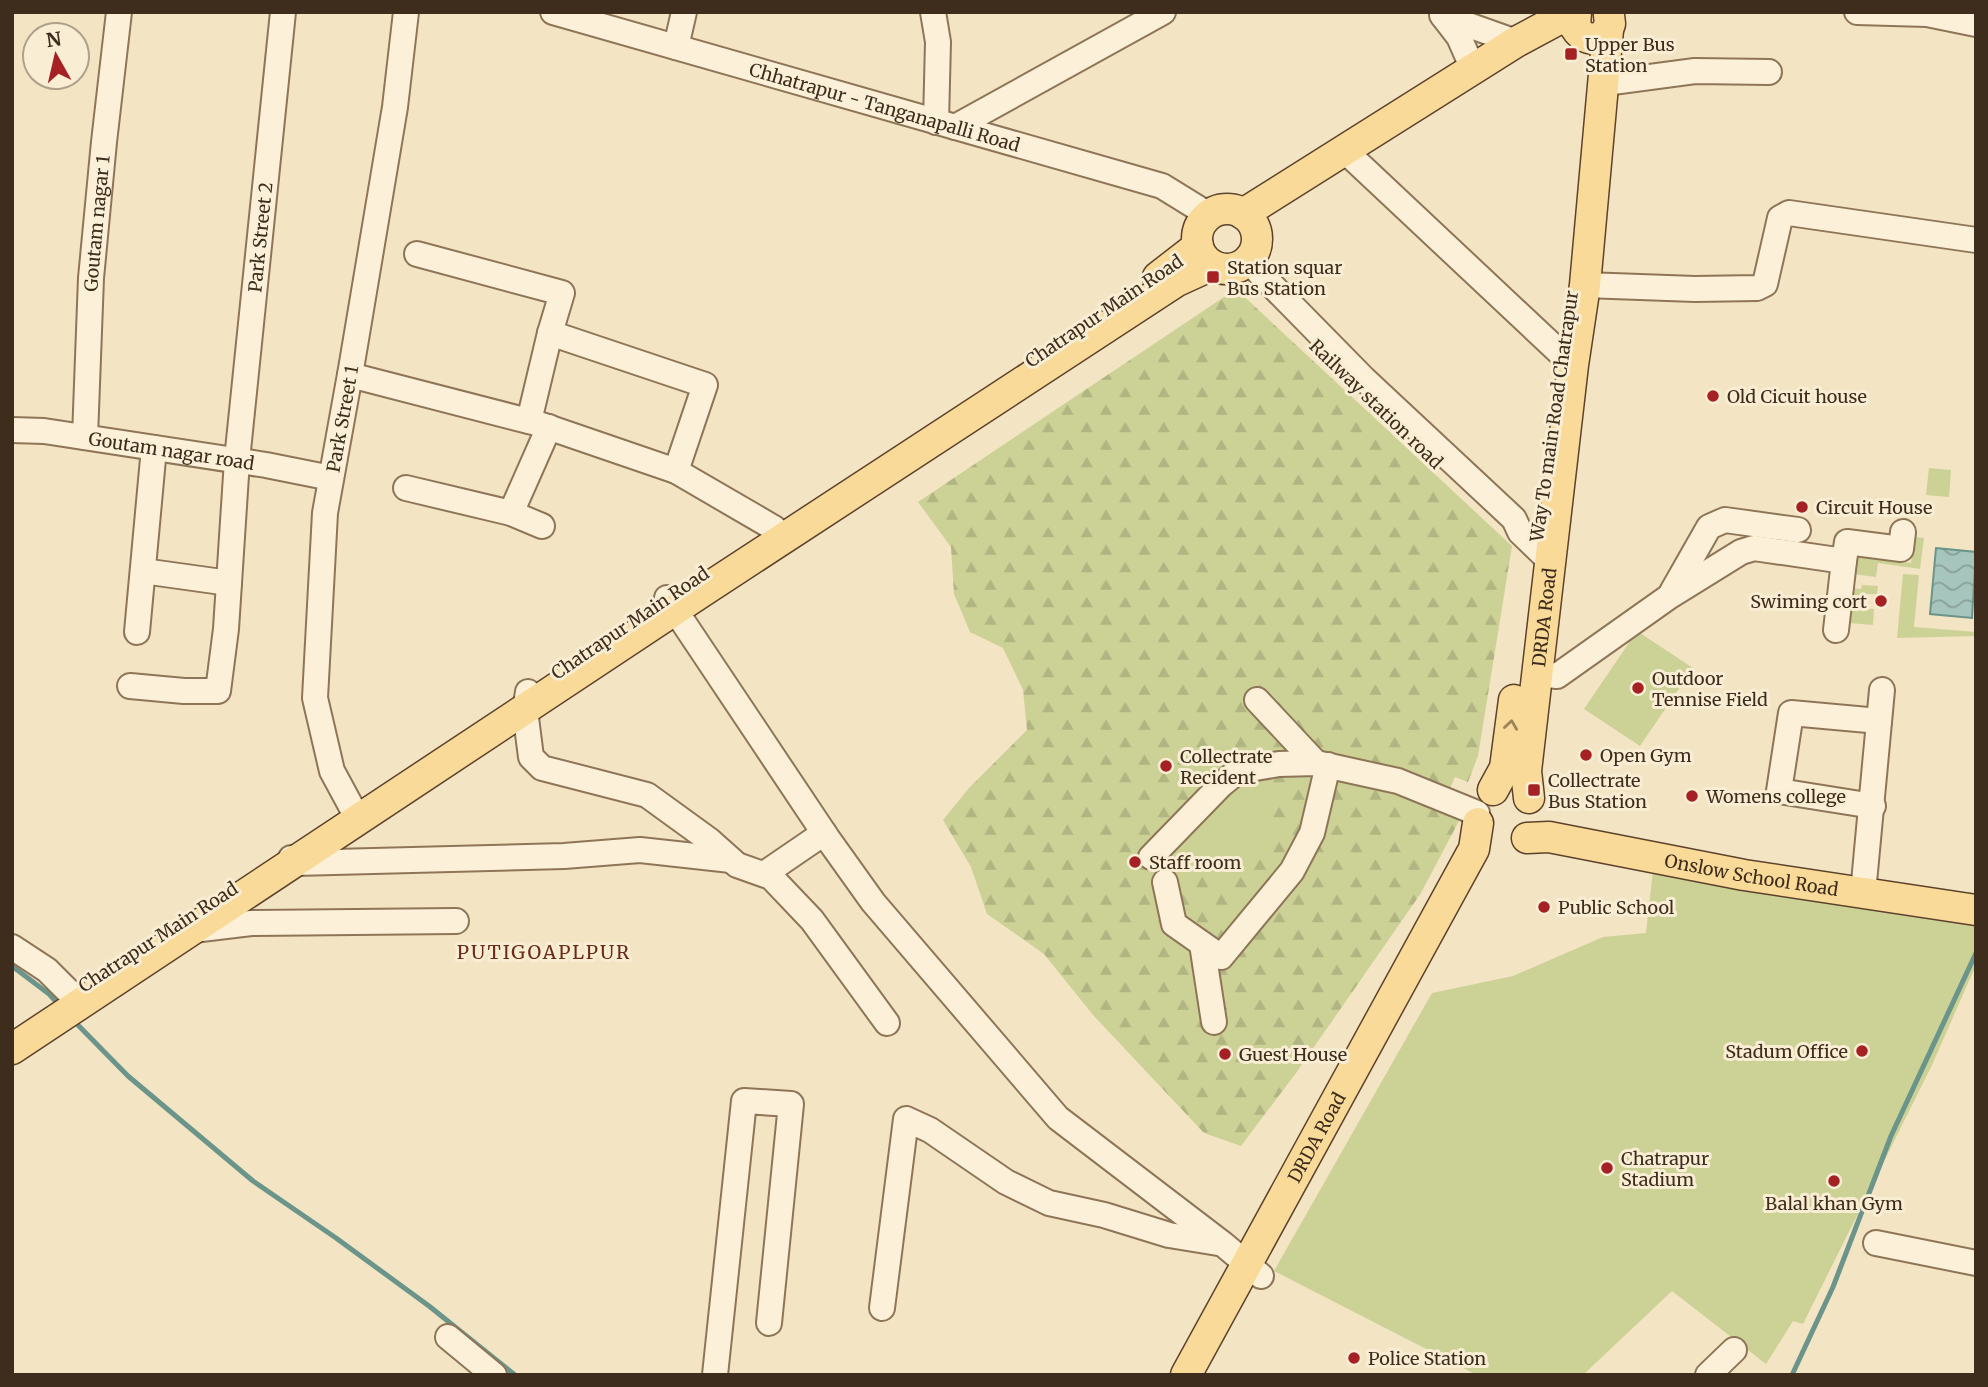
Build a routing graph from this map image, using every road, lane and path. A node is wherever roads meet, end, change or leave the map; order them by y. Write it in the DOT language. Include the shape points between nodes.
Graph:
graph roads {
  1 [pos="119,12"];
  2 [pos="284,12"];
  3 [pos="406,12"];
  4 [pos="553,12"];
  5 [pos="684,12"];
  6 [pos="933,12"];
  7 [pos="1163,12"];
  8 [pos="1857,12"];
  9 [pos="1927,13"];
  10 [pos="1441,14"];
  11 [pos="1589,22"];
  12 [pos="1976,24"];
  13 [pos="1516,42"];
  14 [pos="676,47"];
  15 [pos="1473,69"];
  16 [pos="1769,72"];
  17 [pos="1605,82"];
  18 [pos="946,125"];
  19 [pos="1350,155"];
  20 [pos="1209,215"];
  21 [pos="1248,220"];
  22 [pos="1976,240"];
  23 [pos="417,254"];
  24 [pos="1223,260"];
  25 [pos="1585,285"];
  26 [pos="550,333"];
  27 [pos="1568,360"];
  28 [pos="350,375"];
  29 [pos="539,424"];
  30 [pos="12,429"];
  31 [pos="85,437"];
  32 [pos="154,448"];
  33 [pos="237,460"];
  34 [pos="676,471"];
  35 [pos="331,478"];
  36 [pos="406,488"];
  37 [pos="512,513"];
  38 [pos="1555,519"];
  39 [pos="542,526"];
  40 [pos="1798,530"];
  41 [pos="1903,532"];
  42 [pos="778,533"];
  43 [pos="1535,547"];
  44 [pos="1844,561"];
  45 [pos="143,571"];
  46 [pos="229,583"];
  47 [pos="1670,596"];
  48 [pos="671,604"];
  49 [pos="1836,630"];
  50 [pos="137,632"];
  51 [pos="1538,674"];
  52 [pos="130,686"];
  53 [pos="1882,690"];
  54 [pos="527,700"];
  55 [pos="1257,700"];
  56 [pos="1879,721"];
  57 [pos="1322,764"];
  58 [pos="1873,806"];
  59 [pos="357,814"];
  60 [pos="1506,817"];
  61 [pos="824,833"];
  62 [pos="291,857"];
  63 [pos="1151,858"];
  64 [pos="731,860"];
  65 [pos="764,874"];
  66 [pos="1165,882"];
  67 [pos="1864,885"];
  68 [pos="1976,894"];
  69 [pos="1976,910"];
  70 [pos="456,921"];
  71 [pos="189,924"];
  72 [pos="1202,944"];
  73 [pos="12,947"];
  74 [pos="64,1005"];
  75 [pos="1214,1022"];
  76 [pos="887,1023"];
  77 [pos="12,1033"];
  78 [pos="12,1049"];
  79 [pos="1876,1243"];
  80 [pos="1223,1244"];
  81 [pos="1976,1263"];
  82 [pos="1254,1270"];
  83 [pos="882,1308"];
  84 [pos="769,1323"];
  85 [pos="448,1337"];
  86 [pos="1734,1350"];
  87 [pos="494,1375"];
  88 [pos="715,1375"];
  89 [pos="1186,1375"];
  90 [pos="1206,1375"];
  91 [pos="1708,1375"];
  1 -- 31 [label="street, Goutam nagar 1" via="91,278"];
  2 -- 33 [label="street, Park Street 2"];
  3 -- 28 [label="street, Park Street 1" via="395,107"];
  4 -- 14 [label="street, Chhatrapur - Tanganapalli Road"];
  5 -- 14 [label="street"];
  6 -- 18 [label="street"];
  7 -- 18 [label="street"];
  8 -- 9 [label="street"];
  9 -- 12 [label="street"];
  10 -- 13 [label="street"];
  10 -- 15 [label="street" via="1460,37"];
  11 -- 13 [label="main road"];
  11 -- 17 [label="main road, Way To main Road Chatrapur"];
  11 -- 19 [label="main road"];
  11 -- 27 [label="main road, Way To main Road Chatrapur"];
  13 -- 15 [label="main road"];
  14 -- 18 [label="street, Chhatrapur - Tanganapalli Road"];
  15 -- 19 [label="main road"];
  16 -- 17 [label="street" via="1695,71"];
  17 -- 25 [label="main road, Way To main Road Chatrapur"];
  18 -- 20 [label="street, Chhatrapur - Tanganapalli Road" via="1162,186"];
  19 -- 21 [label="main road"];
  19 -- 27 [label="street"];
  20 -- 21 [label="main road" via="1228,209"];
  20 -- 24 [label="main road" via="1198,232"];
  21 -- 24 [label="main road" via="1256,244"];
  22 -- 25 [label="street" via="1789,213 1780,218 1765,284 1758,288"];
  23 -- 26 [label="street" via="562,293"];
  24 -- 42 [label="main road, Chatrapur Main Road" via="1177,281"];
  24 -- 43 [label="street, Railway station road" via="1364,379 1514,519"];
  25 -- 27 [label="main road, Way To main Road Chatrapur"];
  26 -- 29 [label="street"];
  26 -- 34 [label="street" via="705,385"];
  27 -- 38 [label="main road, Way To main Road Chatrapur"];
  27 -- 43 [label="main road, Way To main Road Chatrapur"];
  28 -- 29 [label="street"];
  28 -- 35 [label="street, Park Street 1"];
  29 -- 34 [label="street"];
  29 -- 37 [label="street"];
  30 -- 31 [label="street, Goutam nagar road"];
  31 -- 32 [label="street, Goutam nagar road"];
  32 -- 33 [label="street, Goutam nagar road"];
  32 -- 45 [label="street"];
  33 -- 35 [label="street, Goutam nagar road"];
  33 -- 46 [label="street, Park Street 2"];
  34 -- 42 [label="street"];
  35 -- 59 [label="street, Park Street 1" via="324,513 315,698 332,771"];
  36 -- 37 [label="street"];
  37 -- 39 [label="street"];
  38 -- 43 [label="main road, DRDA Road"];
  40 -- 47 [label="street" via="1725,520 1709,527"];
  41 -- 44 [label="street" via="1901,549 1847,542"];
  42 -- 48 [label="main road, Chatrapur Main Road"];
  43 -- 51 [label="main road, DRDA Road"];
  60 -- 43 [label="main road, Way To main Road Chatrapur, one-way" via="1505,768"];
  44 -- 47 [label="street" via="1754,548"];
  44 -- 49 [label="street"];
  45 -- 46 [label="street"];
  45 -- 50 [label="street"];
  46 -- 52 [label="street, Park Street 2" via="218,691"];
  47 -- 51 [label="street" via="1557,676"];
  48 -- 54 [label="main road, Chatrapur Main Road"];
  48 -- 61 [label="street"];
  51 -- 60 [label="main road, DRDA Road" via="1526,771"];
  53 -- 56 [label="street"];
  54 -- 59 [label="main road, Chatrapur Main Road"];
  54 -- 64 [label="street" via="531,757 542,768 647,795"];
  55 -- 57 [label="street"];
  56 -- 58 [label="street"];
  56 -- 58 [label="street" via="1791,713 1779,791"];
  57 -- 60 [label="street" via="1398,781"];
  57 -- 63 [label="street" via="1279,764 1238,771"];
  57 -- 72 [label="street" via="1312,833 1292,871 1221,957"];
  58 -- 67 [label="street"];
  59 -- 62 [label="main road, Chatrapur Main Road"];
  60 -- 67 [label="main road, Onslow School Road" via="1553,821"];
  60 -- 82 [label="main road, DRDA Road" via="1387,1052"];
  61 -- 65 [label="street"];
  61 -- 80 [label="street" via="873,902 1058,1118"];
  62 -- 64 [label="street" via="564,856 640,850"];
  62 -- 71 [label="main road, Chatrapur Main Road"];
  64 -- 65 [label="street"];
  65 -- 76 [label="street" via="812,920"];
  66 -- 72 [label="street" via="1174,924"];
  67 -- 68 [label="main road, Onslow School Road"];
  67 -- 69 [label="main road, Onslow School Road"];
  70 -- 71 [label="street"];
  71 -- 74 [label="main road, Chatrapur Main Road"];
  72 -- 75 [label="street"];
  73 -- 74 [label="street" via="47,970"];
  74 -- 77 [label="main road"];
  74 -- 78 [label="main road"];
  79 -- 81 [label="street"];
  80 -- 82 [label="street"];
  80 -- 83 [label="street" via="1169,1235 1049,1203 1006,1182 906,1119"];
  82 -- 89 [label="main road, DRDA Road"];
  82 -- 90 [label="main road, DRDA Road"];
  84 -- 88 [label="street" via="792,1104 744,1101"];
  85 -- 87 [label="street"];
  86 -- 91 [label="street"];
}
